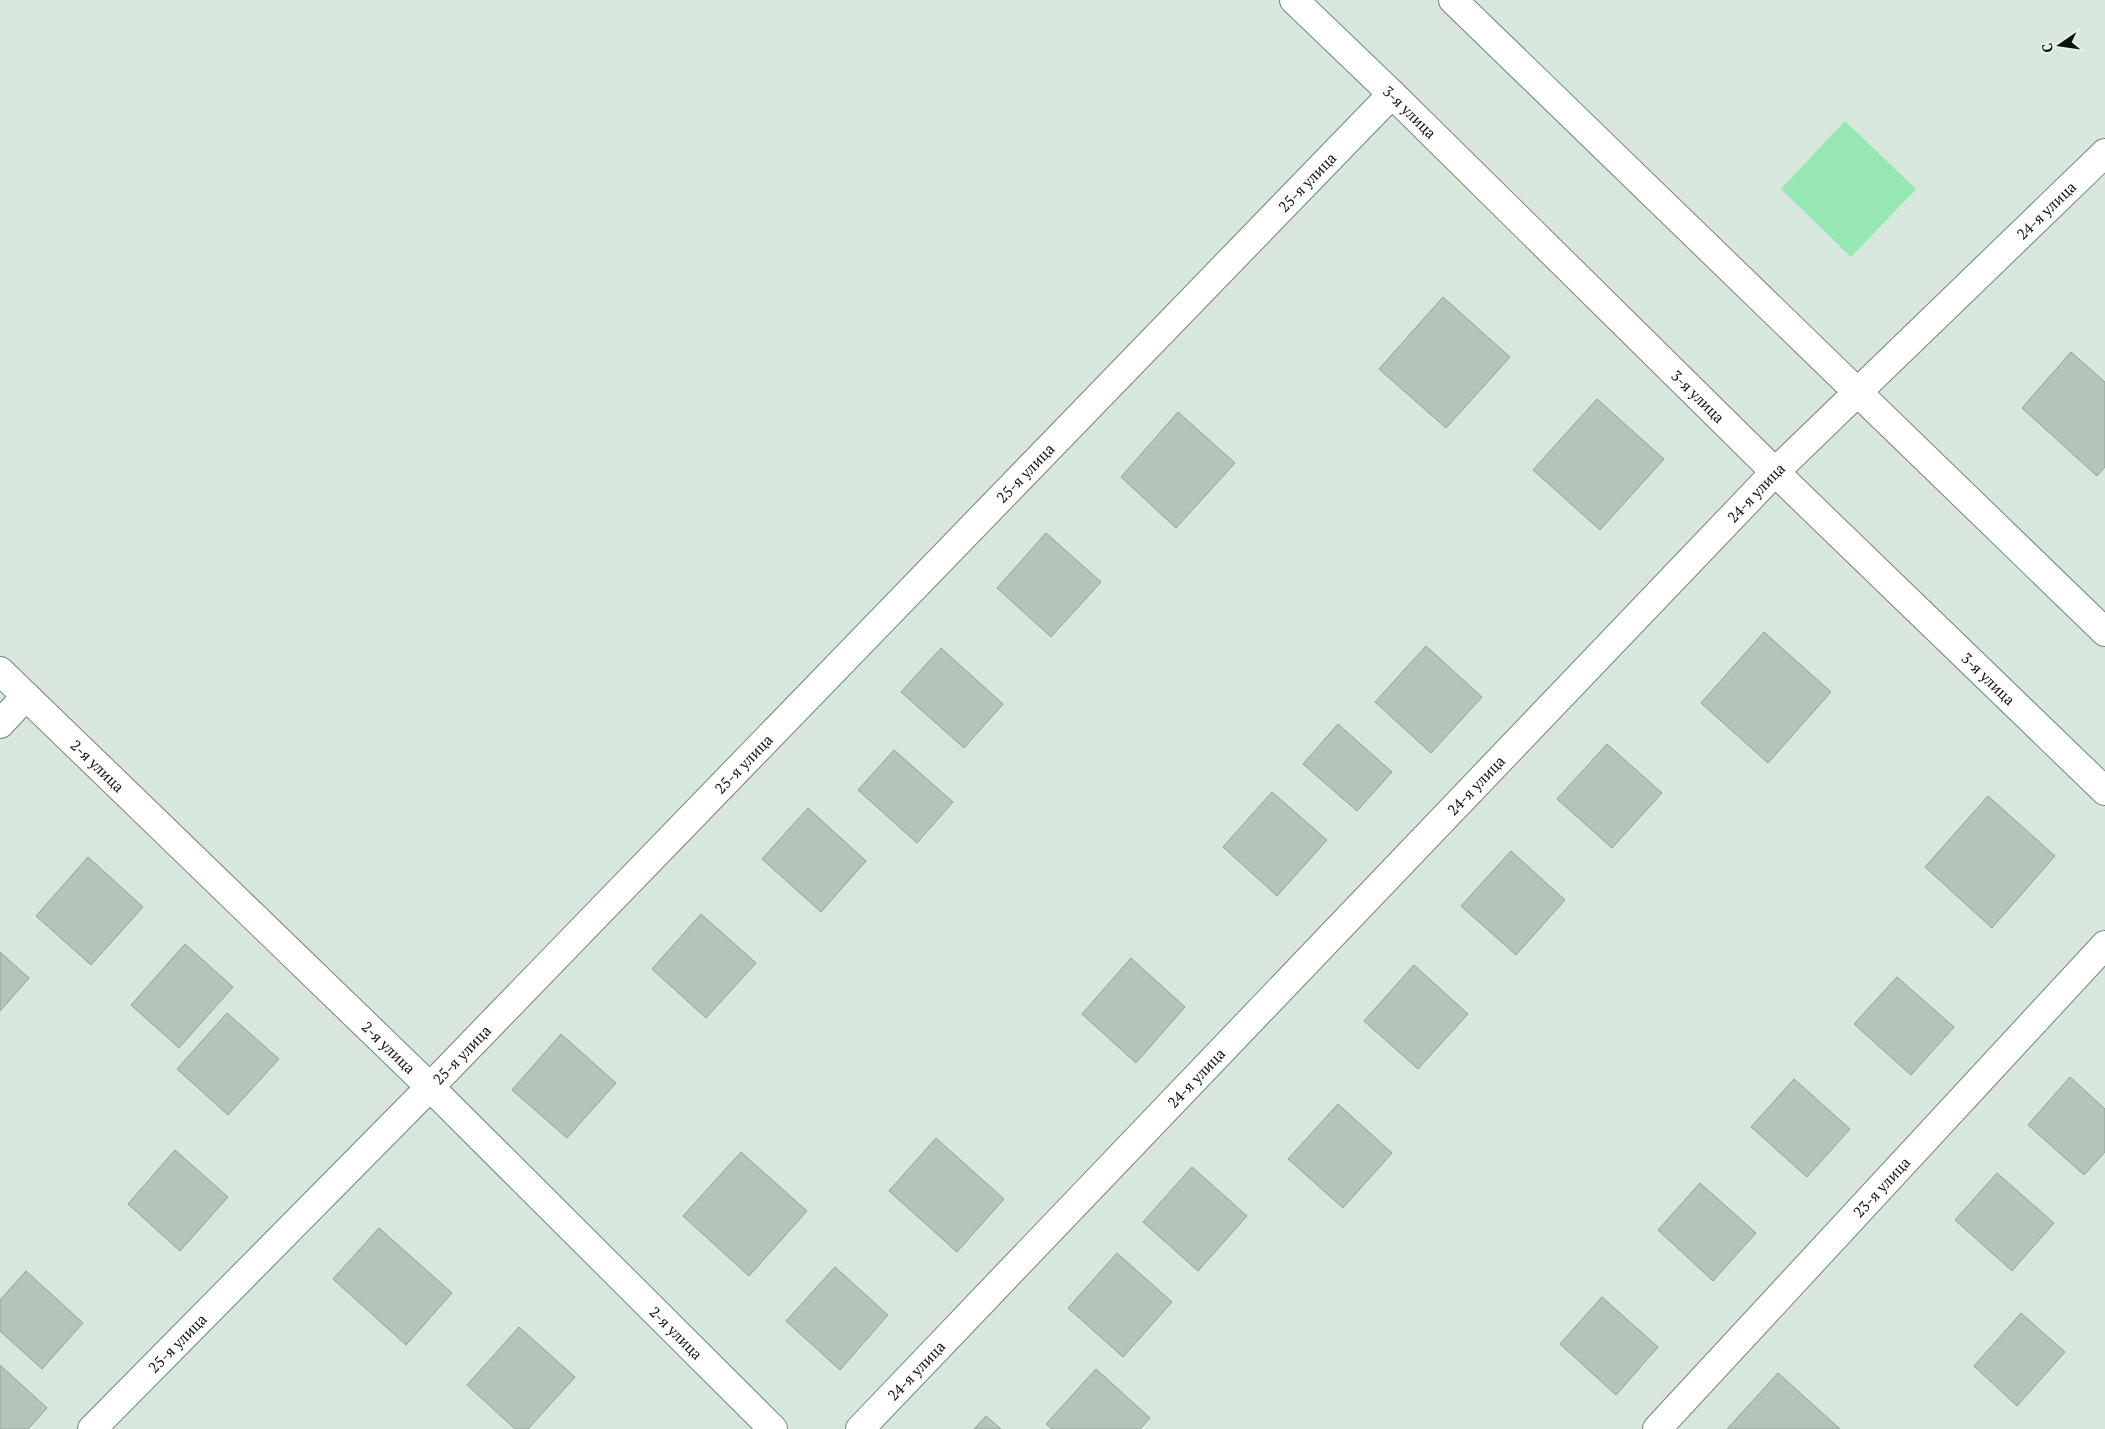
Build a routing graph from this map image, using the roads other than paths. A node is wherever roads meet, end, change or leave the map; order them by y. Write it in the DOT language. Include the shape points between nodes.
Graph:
graph roads {
  1 [pos="1294,0"];
  2 [pos="1453,0"];
  3 [pos="1392,94"];
  4 [pos="2105,153"];
  5 [pos="1857,393"];
  6 [pos="1775,472"];
  7 [pos="2105,632"];
  8 [pos="0,671"];
  9 [pos="26,696"];
  10 [pos="0,724"];
  11 [pos="2105,791"];
  12 [pos="2105,945"];
  13 [pos="430,1087"];
  14 [pos="92,1429"];
  15 [pos="773,1429"];
  16 [pos="860,1429"];
  17 [pos="1657,1429"];
  1 -- 3 [label="street, 3-я улица"];
  2 -- 5 [label="street"];
  3 -- 6 [label="street, 3-я улица"];
  3 -- 13 [label="street, 25-я улица"];
  4 -- 5 [label="street, 24-я улица"];
  5 -- 6 [label="street, 24-я улица"];
  5 -- 7 [label="street"];
  6 -- 11 [label="street, 3-я улица"];
  6 -- 16 [label="street, 24-я улица"];
  8 -- 9 [label="street, 2-я улица"];
  9 -- 10 [label="street"];
  9 -- 13 [label="street, 2-я улица"];
  12 -- 17 [label="street, 23-я улица"];
  13 -- 14 [label="street, 25-я улица"];
  13 -- 15 [label="street, 2-я улица"];
}
